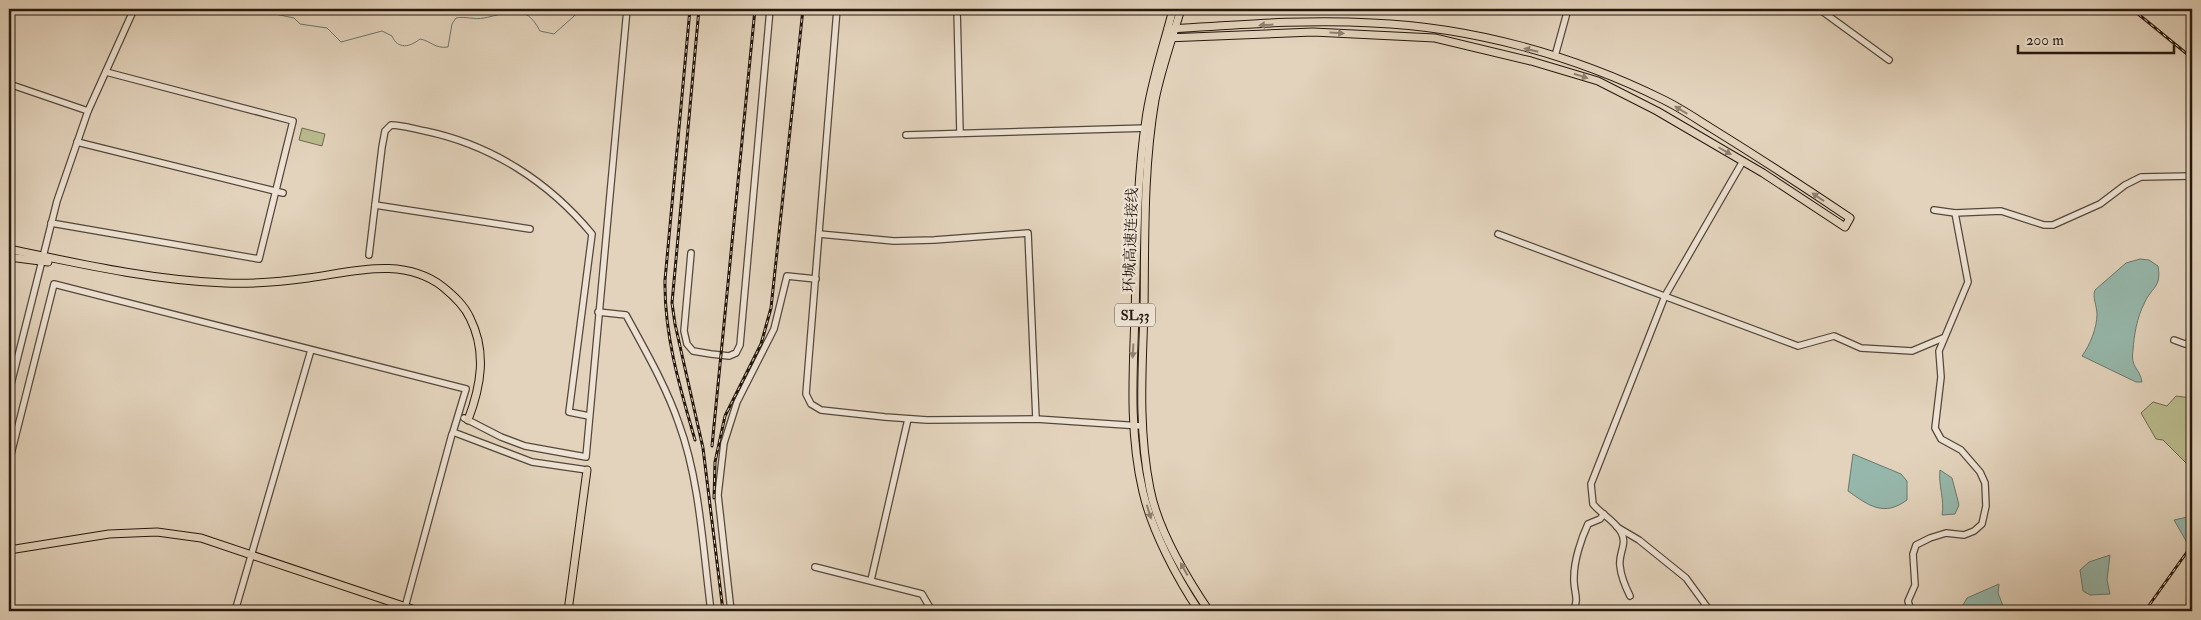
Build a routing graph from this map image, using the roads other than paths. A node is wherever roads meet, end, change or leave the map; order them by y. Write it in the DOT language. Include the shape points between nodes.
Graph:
graph roads {
  1 [pos="134,9"];
  2 [pos="627,9"];
  3 [pos="770,9"];
  4 [pos="837,9"];
  5 [pos="957,9"];
  6 [pos="1173,9"];
  7 [pos="1181,9"];
  8 [pos="1568,9"];
  9 [pos="1819,9"];
  10 [pos="1172,29"];
  11 [pos="1169,38"];
  12 [pos="1554,56"];
  13 [pos="1889,60"];
  14 [pos="106,72"];
  15 [pos="9,84"];
  16 [pos="88,111"];
  17 [pos="1149,128"];
  18 [pos="960,133"];
  19 [pos="906,134"];
  20 [pos="77,142"];
  21 [pos="1743,161"];
  22 [pos="2192,176"];
  23 [pos="275,191"];
  24 [pos="283,193"];
  25 [pos="375,205"];
  26 [pos="1934,210"];
  27 [pos="1955,212"];
  28 [pos="51,223"];
  29 [pos="530,229"];
  30 [pos="819,234"];
  31 [pos="1498,234"];
  32 [pos="9,249"];
  33 [pos="691,253"];
  34 [pos="369,255"];
  35 [pos="9,257"];
  36 [pos="42,258"];
  37 [pos="816,279"];
  38 [pos="1665,296"];
  39 [pos="598,312"];
  40 [pos="1943,338"];
  41 [pos="2174,340"];
  42 [pos="2192,341"];
  43 [pos="311,350"];
  44 [pos="11,384"];
  45 [pos="589,416"];
  46 [pos="466,419"];
  47 [pos="908,419"];
  48 [pos="1036,419"];
  49 [pos="1137,426"];
  50 [pos="452,434"];
  51 [pos="9,462"];
  52 [pos="587,470"];
  53 [pos="1604,514"];
  54 [pos="1617,527"];
  55 [pos="9,550"];
  56 [pos="252,555"];
  57 [pos="816,567"];
  58 [pos="871,580"];
  59 [pos="1630,596"];
  60 [pos="1207,608"];
  61 [pos="404,609"];
  62 [pos="1197,610"];
  63 [pos="235,611"];
  64 [pos="418,611"];
  65 [pos="568,611"];
  66 [pos="711,611"];
  67 [pos="731,611"];
  68 [pos="932,611"];
  69 [pos="1572,611"];
  70 [pos="1710,611"];
  71 [pos="1911,611"];
  1 -- 14 [label="street"];
  2 -- 39 [label="street"];
  3 -- 33 [label="street" via="740,345 736,353 729,356 693,350 687,344 684,331"];
  4 -- 30 [label="street"];
  5 -- 18 [label="street"];
  6 -- 10 [label="main road, 环城高速连接线 / SL33"];
  7 -- 10 [label="main road, 环城高速连接线 / SL33"];
  8 -- 12 [label="street"];
  9 -- 13 [label="street"];
  10 -- 11 [label="main road, 环城高速连接线 / SL33"];
  12 -- 10 [label="main road, one-way" via="1444,30 1372,22"];
  11 -- 17 [label="main road, 环城高速连接线 / SL33"];
  11 -- 21 [label="main road, one-way" via="1313,32 1435,38 1531,60 1598,81"];
  21 -- 12 [label="main road, one-way" via="1845,227 1850,218 1759,157 1664,100 1603,72"];
  14 -- 16 [label="street"];
  14 -- 23 [label="street" via="293,121"];
  15 -- 16 [label="street"];
  16 -- 20 [label="street"];
  17 -- 18 [label="street"];
  17 -- 49 [label="main road, 环城高速连接线 / SL33"];
  18 -- 19 [label="street"];
  20 -- 23 [label="street"];
  20 -- 28 [label="street"];
  21 -- 38 [label="street"];
  22 -- 27 [label="street" via="2141,177 2125,184 2100,204 2053,225 2001,211"];
  23 -- 24 [label="street"];
  23 -- 28 [label="street" via="259,259"];
  25 -- 29 [label="street"];
  25 -- 34 [label="street"];
  25 -- 45 [label="street" via="385,131 396,125 446,136 495,156 550,190 572,210 592,234 569,412"];
  26 -- 27 [label="street"];
  27 -- 40 [label="street" via="1968,282"];
  28 -- 36 [label="street"];
  30 -- 37 [label="street"];
  30 -- 48 [label="street" via="894,241 1028,232"];
  31 -- 38 [label="street"];
  32 -- 36 [label="main road"];
  35 -- 36 [label="main road"];
  36 -- 44 [label="street"];
  36 -- 46 [label="main road" via="98,273 210,287 280,286 375,272 416,276 450,298 463,312 473,333 477,357 476,383"];
  37 -- 47 [label="street" via="806,394 811,404 821,410"];
  37 -- 67 [label="street" via="787,276 774,329 737,402 724,442 718,495"];
  38 -- 40 [label="street" via="1798,346 1834,336 1861,348 1912,351"];
  38 -- 53 [label="street" via="1591,484 1592,504"];
  39 -- 45 [label="street"];
  39 -- 66 [label="street" via="626,315 680,426 690,465"];
  40 -- 71 [label="street" via="1939,351 1941,377 1936,398 1935,428 1941,440 1961,450 1980,472 1985,483 1986,506 1982,524 1974,531 1964,535 1946,533 1916,545 1913,554 1914,585 1908,602"];
  41 -- 42 [label="street" via="2185,344"];
  43 -- 51 [label="street" via="54,284"];
  43 -- 52 [label="street" via="466,389 453,432 532,462"];
  43 -- 56 [label="street"];
  45 -- 46 [label="street" via="586,457 525,446"];
  47 -- 48 [label="street"];
  47 -- 58 [label="street"];
  48 -- 49 [label="street"];
  60 -- 49 [label="main road, 环城高速连接线 / SL33, one-way" via="1159,518"];
  49 -- 62 [label="main road, 环城高速连接线 / SL33, one-way" via="1143,492 1152,520"];
  50 -- 61 [label="street"];
  52 -- 65 [label="main road"];
  53 -- 54 [label="street"];
  53 -- 69 [label="street" via="1588,524 1584,532 1574,571 1577,599"];
  54 -- 59 [label="street" via="1624,545 1619,564"];
  54 -- 70 [label="street" via="1639,540 1686,578"];
  55 -- 56 [label="main road" via="109,534 157,532 201,538"];
  56 -- 61 [label="main road"];
  56 -- 63 [label="street"];
  57 -- 58 [label="street"];
  58 -- 68 [label="street" via="922,594"];
  60 -- 62 [label="street"];
  61 -- 64 [label="main road"];
}
